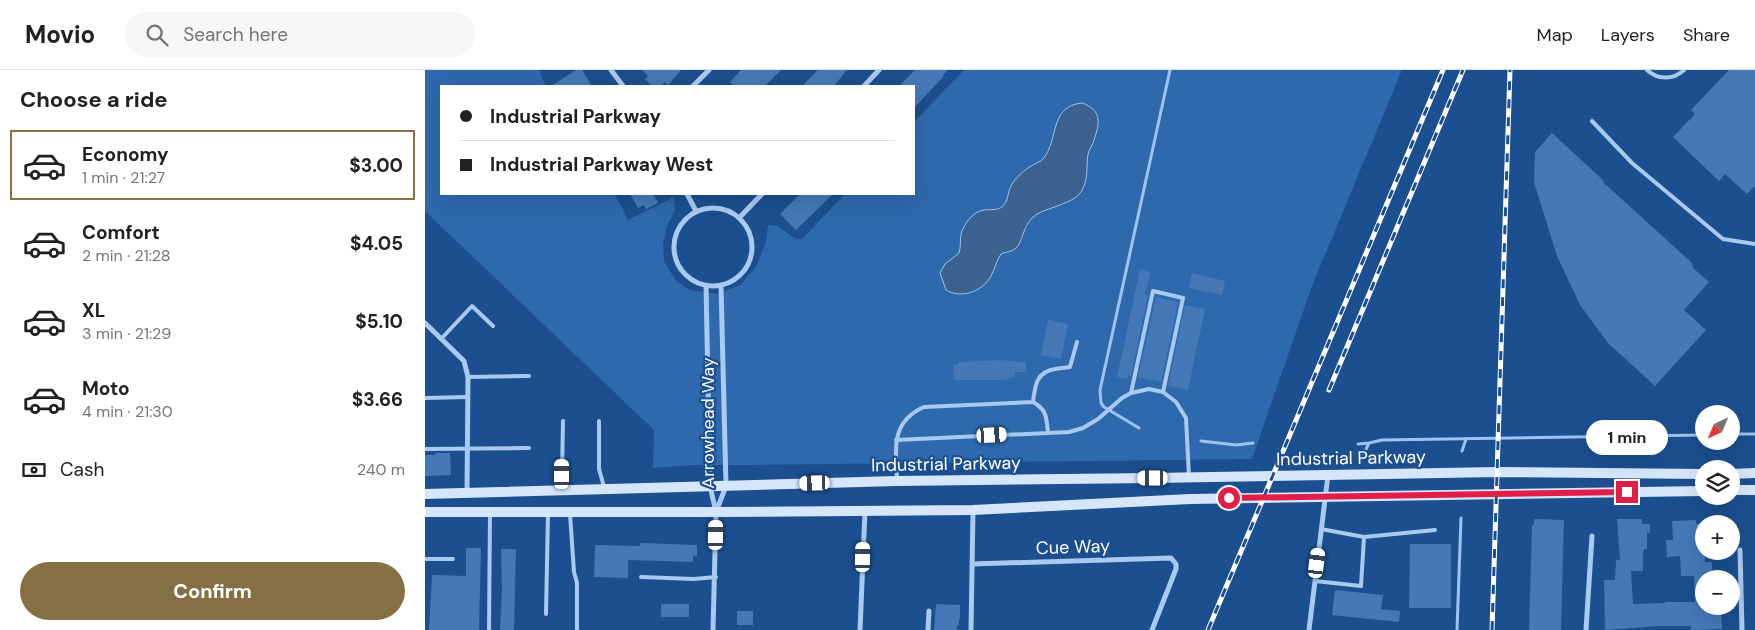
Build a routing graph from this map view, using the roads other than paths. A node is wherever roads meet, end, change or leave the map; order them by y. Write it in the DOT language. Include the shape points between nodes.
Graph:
graph roads {
  1 [pos="611,70"];
  2 [pos="709,70"];
  3 [pos="879,70"];
  4 [pos="1647,70"];
  5 [pos="1684,70"];
  6 [pos="622,85"];
  7 [pos="694,85"];
  8 [pos="865,85"];
  9 [pos="1592,121"];
  10 [pos="688,195"];
  11 [pos="761,195"];
  12 [pos="696,211"];
  13 [pos="739,218"];
  14 [pos="1755,244"];
  15 [pos="706,285"];
  16 [pos="721,285"];
  17 [pos="425,323"];
  18 [pos="493,326"];
  19 [pos="441,338"];
  20 [pos="1077,342"];
  21 [pos="529,376"];
  22 [pos="468,377"];
  23 [pos="1163,392"];
  24 [pos="1131,393"];
  25 [pos="468,397"];
  26 [pos="425,398"];
  27 [pos="1033,402"];
  28 [pos="563,420"];
  29 [pos="599,422"];
  30 [pos="1048,432"];
  31 [pos="896,440"];
  32 [pos="467,448"];
  33 [pos="529,448"];
  34 [pos="425,449"];
  35 [pos="1695,474"];
  36 [pos="1740,474"];
  37 [pos="1755,474"];
  38 [pos="1328,475"];
  39 [pos="1189,478"];
  40 [pos="897,480"];
  41 [pos="710,486"];
  42 [pos="726,486"];
  43 [pos="605,489"];
  44 [pos="565,490"];
  45 [pos="1740,490"];
  46 [pos="1755,490"];
  47 [pos="1695,491"];
  48 [pos="467,493"];
  49 [pos="425,494"];
  50 [pos="1326,496"];
  51 [pos="973,510"];
  52 [pos="865,511"];
  53 [pos="425,512"];
  54 [pos="490,512"];
  55 [pos="548,512"];
  56 [pos="570,512"];
  57 [pos="716,512"];
  58 [pos="1321,529"];
  59 [pos="1435,530"];
  60 [pos="1592,536"];
  61 [pos="1364,537"];
  62 [pos="1740,550"];
  63 [pos="425,559"];
  64 [pos="453,559"];
  65 [pos="972,564"];
  66 [pos="641,577"];
  67 [pos="715,577"];
  68 [pos="1315,581"];
  69 [pos="929,612"];
  70 [pos="546,614"];
  71 [pos="489,630"];
  72 [pos="577,630"];
  73 [pos="713,630"];
  74 [pos="860,630"];
  75 [pos="928,630"];
  76 [pos="971,630"];
  77 [pos="1152,630"];
  78 [pos="1309,630"];
  79 [pos="1586,630"];
  80 [pos="1741,630"];
  1 -- 6 [label="street"];
  2 -- 7 [label="street"];
  3 -- 8 [label="street"];
  4 -- 5 [label="lane" via="1653,76 1667,79"];
  9 -- 14 [label="lane" via="1632,163 1723,239"];
  10 -- 12 [label="street"];
  11 -- 13 [label="street"];
  12 -- 13 [label="street" via="719,208"];
  12 -- 15 [label="street" via="679,228 675,254 686,275"];
  13 -- 16 [label="street" via="749,232 751,256 739,276"];
  15 -- 16 [label="street"];
  15 -- 41 [label="street, Arrowhead Way"];
  16 -- 42 [label="street, Arrowhead Way"];
  17 -- 19 [label="street"];
  18 -- 19 [label="lane" via="472,306"];
  19 -- 22 [label="street" via="464,362"];
  20 -- 27 [label="lane" via="1070,367 1047,371 1038,377"];
  21 -- 22 [label="lane"];
  22 -- 25 [label="street"];
  23 -- 24 [label="lane" via="1149,389"];
  23 -- 24 [label="lane" via="1183,298 1153,291"];
  23 -- 39 [label="lane" via="1176,402 1186,418"];
  24 -- 30 [label="lane" via="1083,428"];
  25 -- 26 [label="lane"];
  25 -- 32 [label="street"];
  27 -- 30 [label="lane" via="1042,407"];
  27 -- 31 [label="lane" via="924,407 911,413"];
  28 -- 44 [label="lane" via="562,474"];
  29 -- 43 [label="lane" via="599,469"];
  30 -- 31 [label="lane"];
  31 -- 40 [label="lane"];
  32 -- 33 [label="lane"];
  32 -- 34 [label="lane"];
  32 -- 48 [label="street"];
  35 -- 38 [label="main road, Industrial Parkway"];
  36 -- 37 [label="main road"];
  38 -- 39 [label="main road, Industrial Parkway"];
  38 -- 50 [label="street"];
  39 -- 40 [label="main road, Industrial Parkway"];
  40 -- 42 [label="main road, Industrial Parkway"];
  41 -- 42 [label="main road, Industrial Parkway"];
  41 -- 43 [label="main road, Industrial Parkway"];
  41 -- 57 [label="street, Arrowhead Way"];
  42 -- 57 [label="street, Arrowhead Way"];
  43 -- 44 [label="main road, Industrial Parkway"];
  44 -- 48 [label="main road, Industrial Parkway"];
  45 -- 46 [label="main road"];
  47 -- 50 [label="main road"];
  48 -- 49 [label="main road, Industrial Parkway"];
  50 -- 51 [label="main road"];
  50 -- 58 [label="street"];
  51 -- 52 [label="main road"];
  51 -- 65 [label="street"];
  52 -- 57 [label="main road"];
  52 -- 74 [label="street"];
  53 -- 54 [label="main road"];
  54 -- 55 [label="main road"];
  54 -- 71 [label="lane"];
  55 -- 56 [label="main road"];
  55 -- 70 [label="lane"];
  56 -- 57 [label="main road"];
  56 -- 72 [label="lane" via="577,583"];
  57 -- 67 [label="street"];
  58 -- 61 [label="lane"];
  58 -- 68 [label="street"];
  59 -- 61 [label="lane"];
  60 -- 79 [label="street"];
  61 -- 68 [label="lane" via="1361,586"];
  62 -- 80 [label="street"];
  63 -- 64 [label="lane"];
  65 -- 76 [label="street"];
  65 -- 77 [label="street, Cue Way" via="1166,557 1174,560 1176,569"];
  66 -- 67 [label="lane"];
  67 -- 73 [label="street"];
  68 -- 78 [label="street"];
  69 -- 75 [label="street"];
}
